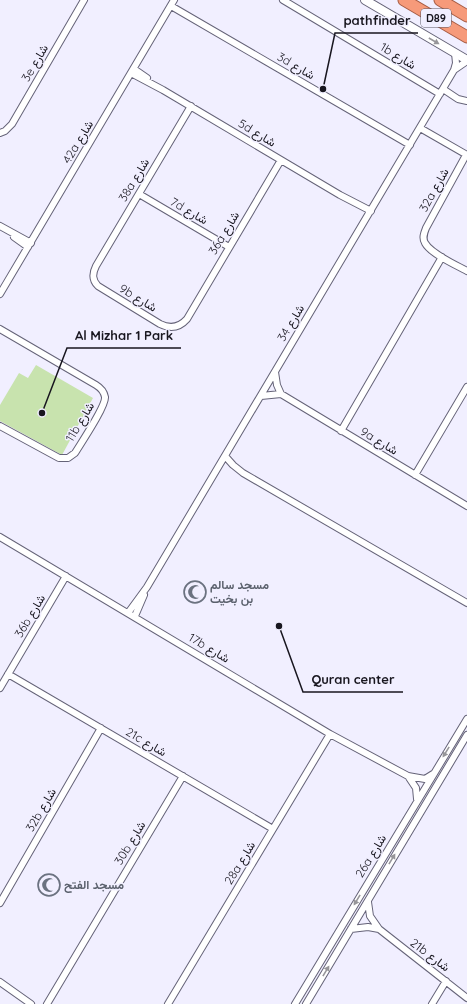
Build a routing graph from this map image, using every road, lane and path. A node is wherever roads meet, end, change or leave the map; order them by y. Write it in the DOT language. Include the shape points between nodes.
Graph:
graph roads {
  1 [pos="84,0"];
  2 [pos="174,0"];
  3 [pos="283,0"];
  4 [pos="365,0"];
  5 [pos="404,0"];
  6 [pos="440,0"];
  7 [pos="171,6"];
  8 [pos="467,16"];
  9 [pos="467,37"];
  10 [pos="455,53"];
  11 [pos="467,61"];
  12 [pos="454,70"];
  13 [pos="132,71"];
  14 [pos="442,92"];
  15 [pos="467,101"];
  16 [pos="191,106"];
  17 [pos="420,128"];
  18 [pos="0,132"];
  19 [pos="410,145"];
  20 [pos="467,155"];
  21 [pos="281,160"];
  22 [pos="139,194"];
  23 [pos="369,213"];
  24 [pos="0,226"];
  25 [pos="29,245"];
  26 [pos="229,246"];
  27 [pos="442,257"];
  28 [pos="96,266"];
  29 [pos="467,271"];
  30 [pos="0,294"];
  31 [pos="187,319"];
  32 [pos="0,328"];
  33 [pos="274,372"];
  34 [pos="467,387"];
  35 [pos="281,394"];
  36 [pos="260,396"];
  37 [pos="0,426"];
  38 [pos="341,430"];
  39 [pos="225,456"];
  40 [pos="415,475"];
  41 [pos="467,506"];
  42 [pos="0,537"];
  43 [pos="66,576"];
  44 [pos="147,587"];
  45 [pos="467,603"];
  46 [pos="128,613"];
  47 [pos="135,616"];
  48 [pos="8,674"];
  49 [pos="0,688"];
  50 [pos="467,719"];
  51 [pos="100,728"];
  52 [pos="330,734"];
  53 [pos="467,735"];
  54 [pos="433,774"];
  55 [pos="183,776"];
  56 [pos="408,776"];
  57 [pos="417,800"];
  58 [pos="273,829"];
  59 [pos="368,901"];
  60 [pos="0,903"];
  61 [pos="351,929"];
  62 [pos="379,929"];
  63 [pos="446,981"];
  64 [pos="0,982"];
  65 [pos="467,998"];
  66 [pos="31,1004"];
  67 [pos="47,1004"];
  68 [pos="168,1004"];
  69 [pos="295,1004"];
  70 [pos="306,1004"];
  71 [pos="432,1004"];
  1 -- 18 [label="street, 3e شارع" via="12,124"];
  2 -- 7 [label="street, 42a شارع"];
  3 -- 14 [label="street, 1b شارع"];
  4 -- 10 [label="street, one-way"];
  5 -- 9 [label="highway, D89"];
  6 -- 8 [label="highway, D89"];
  7 -- 13 [label="street, 42a شارع"];
  7 -- 19 [label="street, 3d شارع"];
  10 -- 11 [label="street"];
  10 -- 12 [label="street, شارع 34"];
  11 -- 12 [label="street, شارع 34"];
  12 -- 14 [label="street, شارع 34"];
  13 -- 16 [label="street, 5d شارع"];
  13 -- 25 [label="street, 42a شارع"];
  14 -- 15 [label="street, 1b شارع"];
  14 -- 17 [label="street, شارع 34"];
  16 -- 21 [label="street, 5d شارع"];
  16 -- 22 [label="street, 38a شارع"];
  17 -- 19 [label="street, شارع 34"];
  17 -- 20 [label="street"];
  19 -- 23 [label="street, شارع 34"];
  20 -- 27 [label="street, 32a شارع" via="426,228 423,238 428,248"];
  21 -- 23 [label="street, 5d شارع"];
  21 -- 26 [label="street, 36a شارع"];
  22 -- 26 [label="street, 7d شارع"];
  22 -- 28 [label="street, 38a شارع"];
  23 -- 33 [label="street, شارع 34"];
  24 -- 25 [label="street"];
  25 -- 30 [label="street, 42a شارع"];
  26 -- 31 [label="street, 36a شارع"];
  27 -- 29 [label="street"];
  27 -- 38 [label="street"];
  28 -- 31 [label="street, 9b شارع" via="93,279 98,286 160,324 174,327"];
  32 -- 37 [label="street, 11b شارع" via="96,384 105,397 103,406 75,453 68,458 59,458"];
  33 -- 35 [label="street"];
  33 -- 36 [label="street, شارع 34"];
  34 -- 40 [label="street"];
  35 -- 36 [label="street"];
  35 -- 38 [label="street, 9a شارع"];
  36 -- 39 [label="street, شارع 34"];
  38 -- 40 [label="street, 9a شارع"];
  39 -- 44 [label="street, شارع 34"];
  39 -- 45 [label="street" via="243,473"];
  40 -- 41 [label="street, 9a شارع"];
  42 -- 43 [label="street, 17b شارع"];
  43 -- 46 [label="street, 17b شارع"];
  43 -- 48 [label="street, 36b شارع"];
  44 -- 46 [label="street, شارع 34"];
  44 -- 47 [label="street, شارع 34"];
  46 -- 47 [label="street, 17b شارع"];
  47 -- 52 [label="street, 17b شارع"];
  48 -- 49 [label="street, 36b شارع"];
  48 -- 51 [label="street, 21c شارع"];
  50 -- 54 [label="street, 26a شارع, one-way"];
  51 -- 55 [label="street, 21c شارع"];
  51 -- 60 [label="street, 32b شارع"];
  52 -- 56 [label="street, 17b شارع"];
  52 -- 58 [label="street, 28a شارع"];
  59 -- 53 [label="street, 26a شارع, one-way"];
  54 -- 56 [label="street, 17b شارع" via="422,779"];
  54 -- 57 [label="street, 26a شارع"];
  55 -- 58 [label="street, 21c شارع"];
  55 -- 67 [label="street, 30b شارع"];
  56 -- 57 [label="street" via="416,788"];
  57 -- 69 [label="street, 26a شارع, one-way"];
  58 -- 68 [label="street, 28a شارع"];
  59 -- 61 [label="street, 26a شارع"];
  59 -- 62 [label="street, 21b شارع" via="370,916"];
  61 -- 62 [label="street"];
  70 -- 61 [label="street, 26a شارع, one-way"];
  62 -- 63 [label="street, 21b شارع"];
  63 -- 65 [label="street, 21b شارع"];
  63 -- 71 [label="street"];
  64 -- 66 [label="street"];
}
